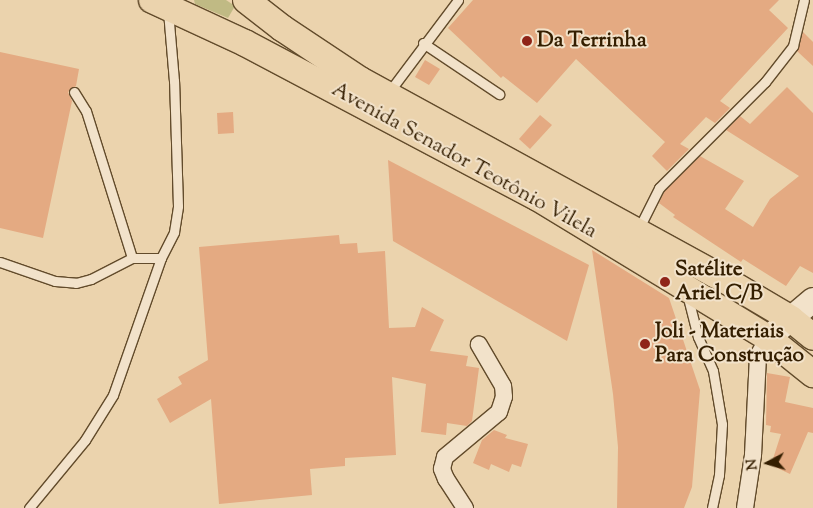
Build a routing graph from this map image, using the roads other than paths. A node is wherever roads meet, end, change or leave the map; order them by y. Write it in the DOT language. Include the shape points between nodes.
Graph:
graph roads {
  1 [pos="246,0"];
  2 [pos="458,0"];
  3 [pos="804,0"];
  4 [pos="167,3"];
  5 [pos="423,43"];
  6 [pos="74,92"];
  7 [pos="387,94"];
  8 [pos="498,94"];
  9 [pos="638,230"];
  10 [pos="132,258"];
  11 [pos="161,258"];
  12 [pos="0,262"];
  13 [pos="686,288"];
  14 [pos="813,300"];
  15 [pos="791,319"];
  16 [pos="813,337"];
  17 [pos="768,338"];
  18 [pos="479,345"];
  19 [pos="813,374"];
  20 [pos="29,508"];
  21 [pos="465,508"];
  22 [pos="712,508"];
  23 [pos="745,508"];
  1 -- 7 [label="main road, Avenida Senador Teotônio Vilela" via="282,28"];
  2 -- 5 [label="lane"];
  3 -- 9 [label="lane" via="793,46 765,82 659,188"];
  4 -- 11 [label="lane" via="174,81 178,206 174,232"];
  4 -- 13 [label="main road, Avenida Senador Teotônio Vilela" via="529,193"];
  5 -- 7 [label="lane"];
  5 -- 8 [label="lane"];
  6 -- 10 [label="lane" via="86,110"];
  7 -- 9 [label="main road, Avenida Senador Teotônio Vilela"];
  9 -- 15 [label="main road, Avenida Senador Teotônio Vilela"];
  10 -- 11 [label="lane"];
  10 -- 12 [label="lane" via="92,280 76,283 55,281"];
  11 -- 20 [label="lane" via="113,395 85,440"];
  13 -- 17 [label="main road, Avenida Senador Teotônio Vilela"];
  13 -- 22 [label="lane" via="698,337 713,371 722,424 719,475"];
  14 -- 15 [label="main road"];
  15 -- 16 [label="main road, Avenida Senador Teotônio Vilela"];
  15 -- 17 [label="main road"];
  17 -- 19 [label="main road, Avenida Senador Teotônio Vilela"];
  17 -- 23 [label="street" via="758,356 753,454"];
  18 -- 21 [label="street" via="503,386 504,397 499,412 445,457 442,469 446,480"];
}
